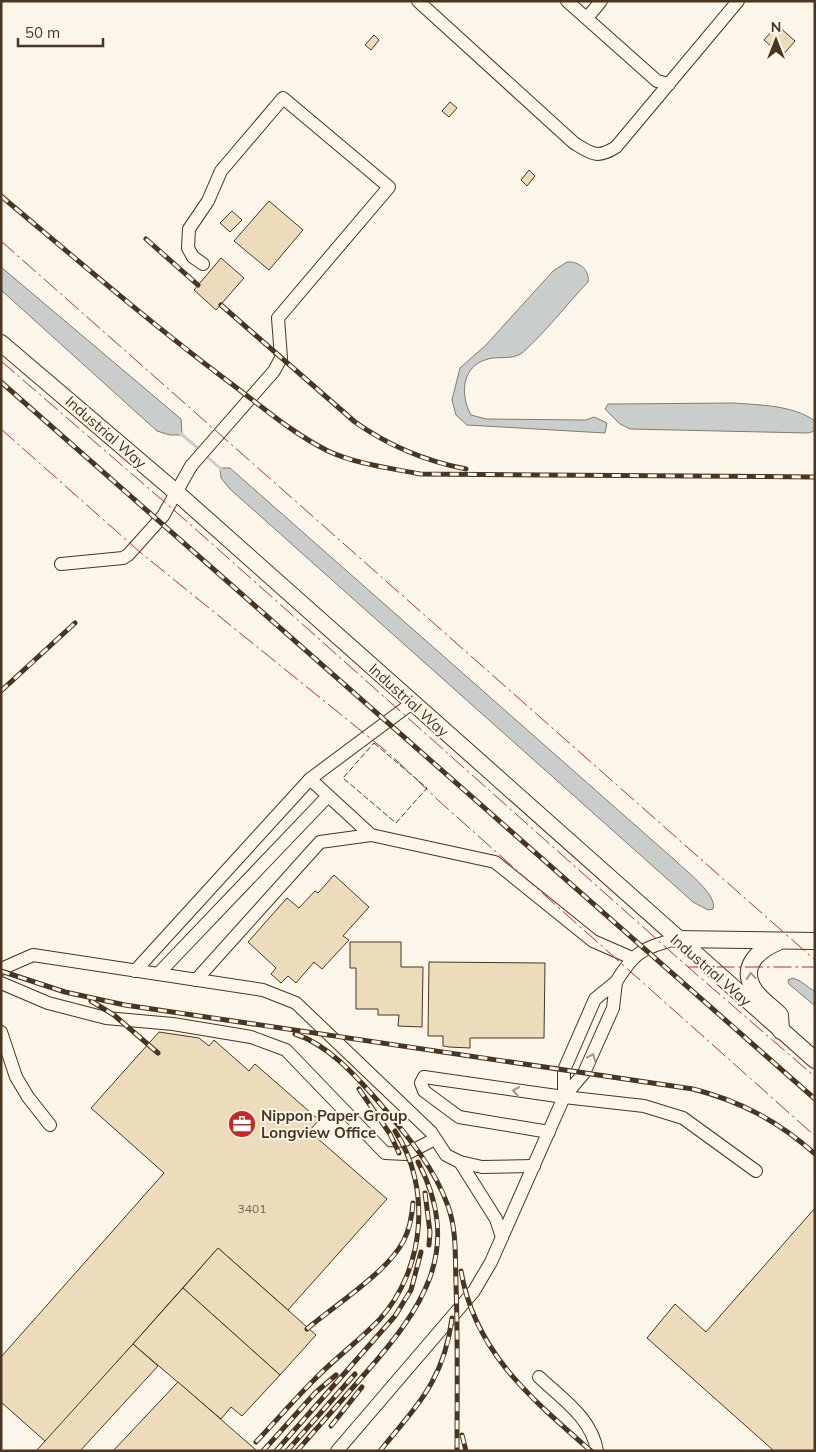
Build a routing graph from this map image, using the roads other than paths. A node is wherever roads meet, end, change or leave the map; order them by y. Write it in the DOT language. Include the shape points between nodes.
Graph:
graph roads {
  1 [pos="418,1"];
  2 [pos="567,1"];
  3 [pos="601,1"];
  4 [pos="738,1"];
  5 [pos="587,18"];
  6 [pos="669,84"];
  7 [pos="203,264"];
  8 [pos="1,343"];
  9 [pos="177,493"];
  10 [pos="61,564"];
  11 [pos="412,703"];
  12 [pos="310,779"];
  13 [pos="328,796"];
  14 [pos="371,835"];
  15 [pos="676,939"];
  16 [pos="780,941"];
  17 [pos="815,941"];
  18 [pos="632,958"];
  19 [pos="1,969"];
  20 [pos="135,971"];
  21 [pos="158,974"];
  22 [pos="196,980"];
  23 [pos="1,982"];
  24 [pos="616,982"];
  25 [pos="781,1031"];
  26 [pos="1,1032"];
  27 [pos="815,1060"];
  28 [pos="564,1097"];
  29 [pos="50,1125"];
  30 [pos="549,1132"];
  31 [pos="435,1139"];
  32 [pos="460,1162"];
  33 [pos="534,1166"];
  34 [pos="756,1171"];
  35 [pos="502,1237"];
  36 [pos="539,1377"];
  37 [pos="337,1451"];
  38 [pos="597,1451"];
  1 -- 6 [label="lane" via="574,143 592,154 604,154 616,147"];
  2 -- 5 [label="lane"];
  3 -- 5 [label="lane"];
  4 -- 6 [label="lane"];
  5 -- 6 [label="lane" via="657,81"];
  7 -- 9 [label="lane" via="193,257 188,248 189,229 208,201 221,171 282,98 389,187 278,318 281,358 274,371 192,466"];
  8 -- 9 [label="main road, Industrial Way"];
  9 -- 10 [label="lane" via="163,516 128,555 117,560"];
  9 -- 11 [label="main road, Industrial Way"];
  11 -- 12 [label="lane"];
  11 -- 15 [label="main road, Industrial Way"];
  12 -- 13 [label="lane"];
  12 -- 20 [label="lane"];
  13 -- 14 [label="lane"];
  13 -- 21 [label="lane"];
  14 -- 18 [label="lane" via="495,862 593,941"];
  14 -- 22 [label="lane" via="320,842"];
  15 -- 16 [label="main road"];
  15 -- 18 [label="lane" via="644,948"];
  15 -- 25 [label="main road, Industrial Way"];
  16 -- 17 [label="main road"];
  25 -- 16 [label="main road, one-way" via="780,1014 753,988 750,979 750,969 758,952"];
  18 -- 24 [label="lane"];
  19 -- 20 [label="lane" via="33,955"];
  20 -- 21 [label="lane"];
  21 -- 22 [label="lane"];
  22 -- 31 [label="lane" via="263,990 296,1003"];
  23 -- 31 [label="lane" via="48,1003 106,1018 173,1024 251,1037 286,1050 385,1153 406,1154"];
  28 -- 24 [label="lane, one-way" via="584,1073 613,1008"];
  24 -- 28 [label="lane" via="595,999 564,1070"];
  25 -- 27 [label="main road, Industrial Way"];
  26 -- 29 [label="lane" via="16,1077"];
  28 -- 30 [label="lane"];
  28 -- 30 [label="lane, one-way" via="424,1077 421,1083 424,1091 459,1117"];
  28 -- 34 [label="lane" via="644,1106 683,1118"];
  30 -- 33 [label="lane"];
  31 -- 32 [label="lane" via="446,1155"];
  32 -- 33 [label="lane" via="482,1167"];
  32 -- 35 [label="lane" via="496,1219"];
  33 -- 35 [label="lane"];
  35 -- 37 [label="lane" via="474,1290"];
  36 -- 38 [label="lane" via="584,1421 593,1435"];
}
